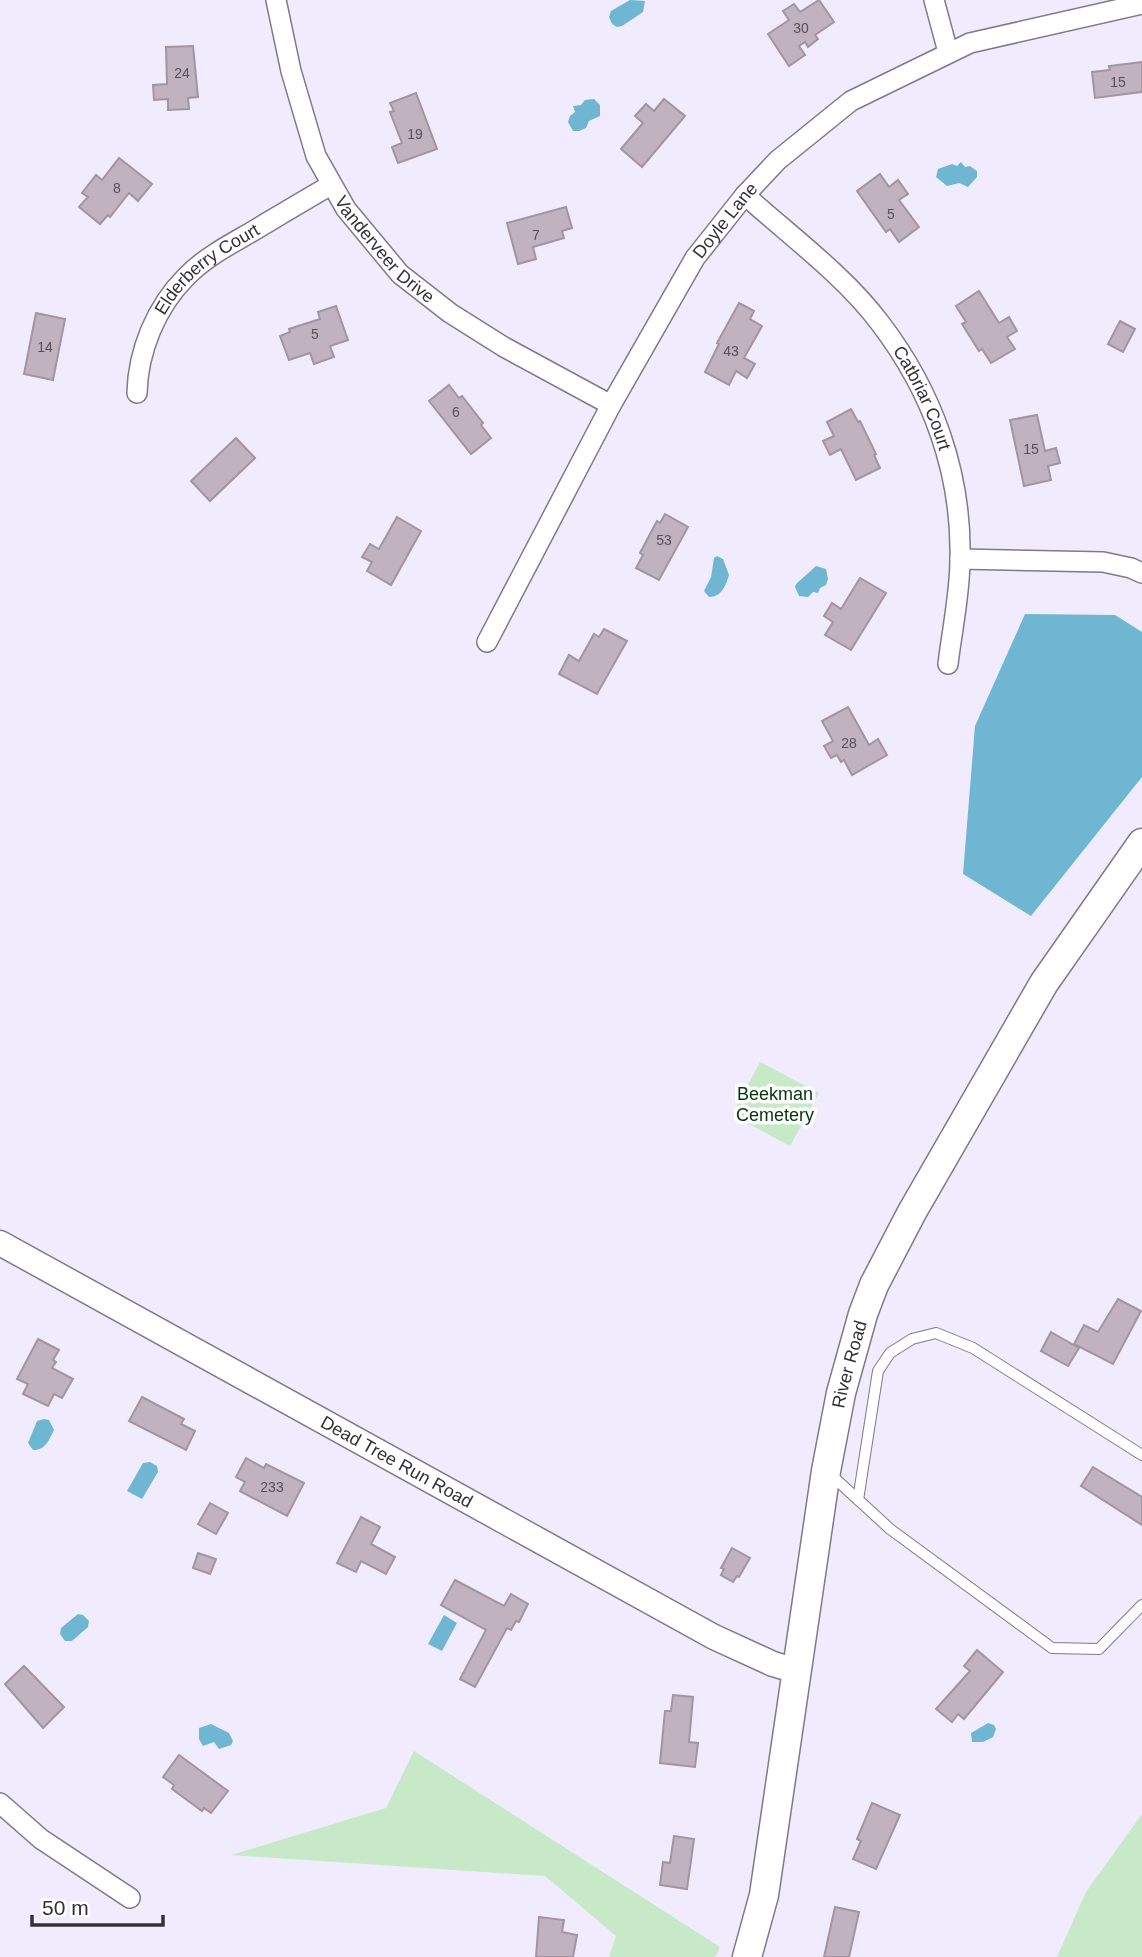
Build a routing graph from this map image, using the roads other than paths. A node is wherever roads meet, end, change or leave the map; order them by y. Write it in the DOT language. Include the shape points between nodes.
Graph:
graph roads {
  1 [pos="276,0"];
  2 [pos="934,0"];
  3 [pos="1142,4"];
  4 [pos="948,52"];
  5 [pos="331,185"];
  6 [pos="745,195"];
  7 [pos="137,393"];
  8 [pos="611,405"];
  9 [pos="960,559"];
  10 [pos="1142,573"];
  11 [pos="487,642"];
  12 [pos="948,664"];
  13 [pos="1142,843"];
  14 [pos="0,1243"];
  15 [pos="1142,1455"];
  16 [pos="826,1471"];
  17 [pos="858,1500"];
  18 [pos="1142,1605"];
  19 [pos="797,1671"];
  20 [pos="0,1803"];
  21 [pos="130,1898"];
  22 [pos="747,1957"];
  1 -- 5 [label="street, Vanderveer Drive" via="316,156"];
  2 -- 4 [label="street"];
  3 -- 4 [label="street, Doyle Lane"];
  4 -- 6 [label="street, Doyle Lane" via="851,101 778,160"];
  5 -- 7 [label="street, Elderberry Court" via="218,251 186,276 148,336"];
  5 -- 8 [label="street, Vanderveer Drive" via="400,274 504,347"];
  6 -- 8 [label="street, Doyle Lane" via="695,258"];
  6 -- 9 [label="street, Catbriar Court" via="879,321 920,382 947,454 957,499"];
  8 -- 11 [label="street, Doyle Lane"];
  9 -- 10 [label="street" via="1103,562"];
  9 -- 12 [label="street, Catbriar Court"];
  13 -- 16 [label="main road, River Road" via="1044,983 874,1286 841,1393"];
  14 -- 19 [label="street, Dead Tree Run Road" via="714,1637"];
  15 -- 17 [label="lane" via="973,1349 936,1333 912,1339 890,1353 878,1371"];
  16 -- 17 [label="lane"];
  16 -- 19 [label="main road, River Road"];
  17 -- 18 [label="lane" via="890,1529 1052,1648 1099,1649"];
  19 -- 22 [label="main road, River Road" via="764,1895"];
  20 -- 21 [label="street" via="41,1839"];
}
